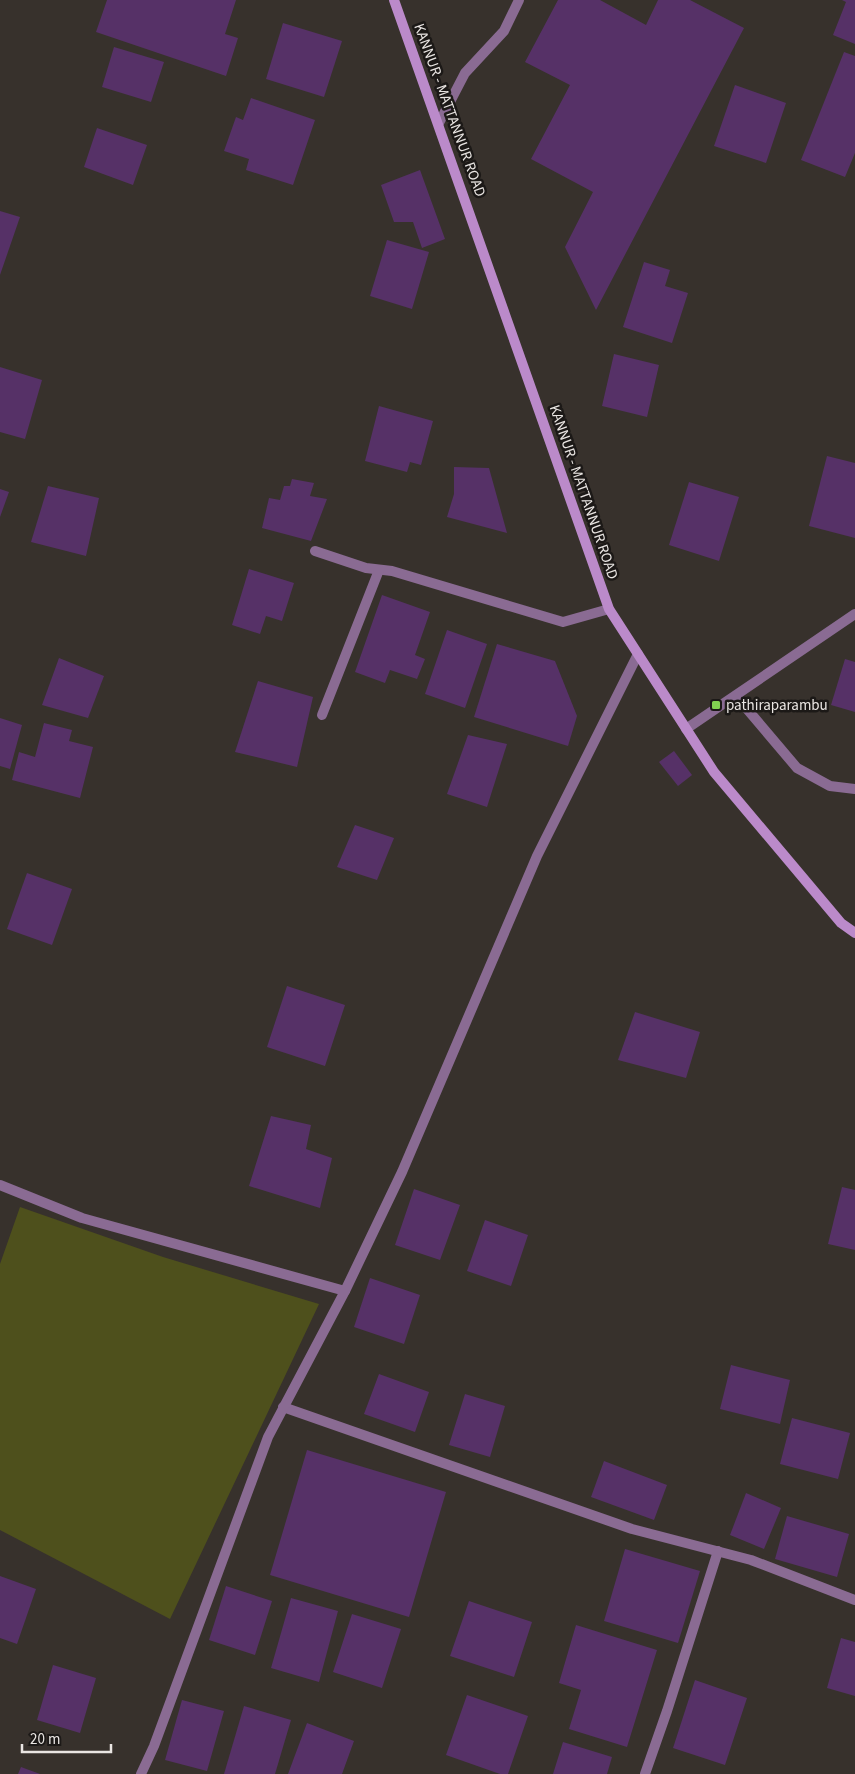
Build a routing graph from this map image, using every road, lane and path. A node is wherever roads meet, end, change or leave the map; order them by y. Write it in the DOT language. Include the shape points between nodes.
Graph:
graph roads {
  1 [pos="394,0"];
  2 [pos="519,0"];
  3 [pos="439,123"];
  4 [pos="315,551"];
  5 [pos="378,570"];
  6 [pos="608,609"];
  7 [pos="855,614"];
  8 [pos="638,654"];
  9 [pos="736,696"];
  10 [pos="322,714"];
  11 [pos="686,728"];
  12 [pos="855,789"];
  13 [pos="855,933"];
  14 [pos="0,1185"];
  15 [pos="345,1291"];
  16 [pos="283,1407"];
  17 [pos="718,1551"];
  18 [pos="855,1600"];
  19 [pos="141,1774"];
  20 [pos="644,1774"];
  1 -- 3 [label="main road, KANNUR - MATTANNUR ROAD"];
  2 -- 3 [label="street" via="504,31 466,74"];
  3 -- 6 [label="main road, KANNUR - MATTANNUR ROAD"];
  4 -- 5 [label="street"];
  5 -- 6 [label="street" via="392,571 563,622"];
  5 -- 10 [label="street"];
  6 -- 8 [label="main road, KANNUR - MATTANNUR ROAD"];
  7 -- 9 [label="street"];
  8 -- 11 [label="main road, KANNUR - MATTANNUR ROAD"];
  8 -- 15 [label="street" via="537,856 402,1172"];
  9 -- 11 [label="street"];
  9 -- 12 [label="street" via="797,768 830,786"];
  11 -- 13 [label="main road, KANNUR - MATTANNUR ROAD" via="721,780 841,923"];
  14 -- 15 [label="street" via="82,1218"];
  15 -- 16 [label="street"];
  16 -- 17 [label="street" via="632,1529"];
  16 -- 19 [label="street" via="268,1437"];
  17 -- 18 [label="street" via="751,1560"];
  17 -- 20 [label="street"];
}
